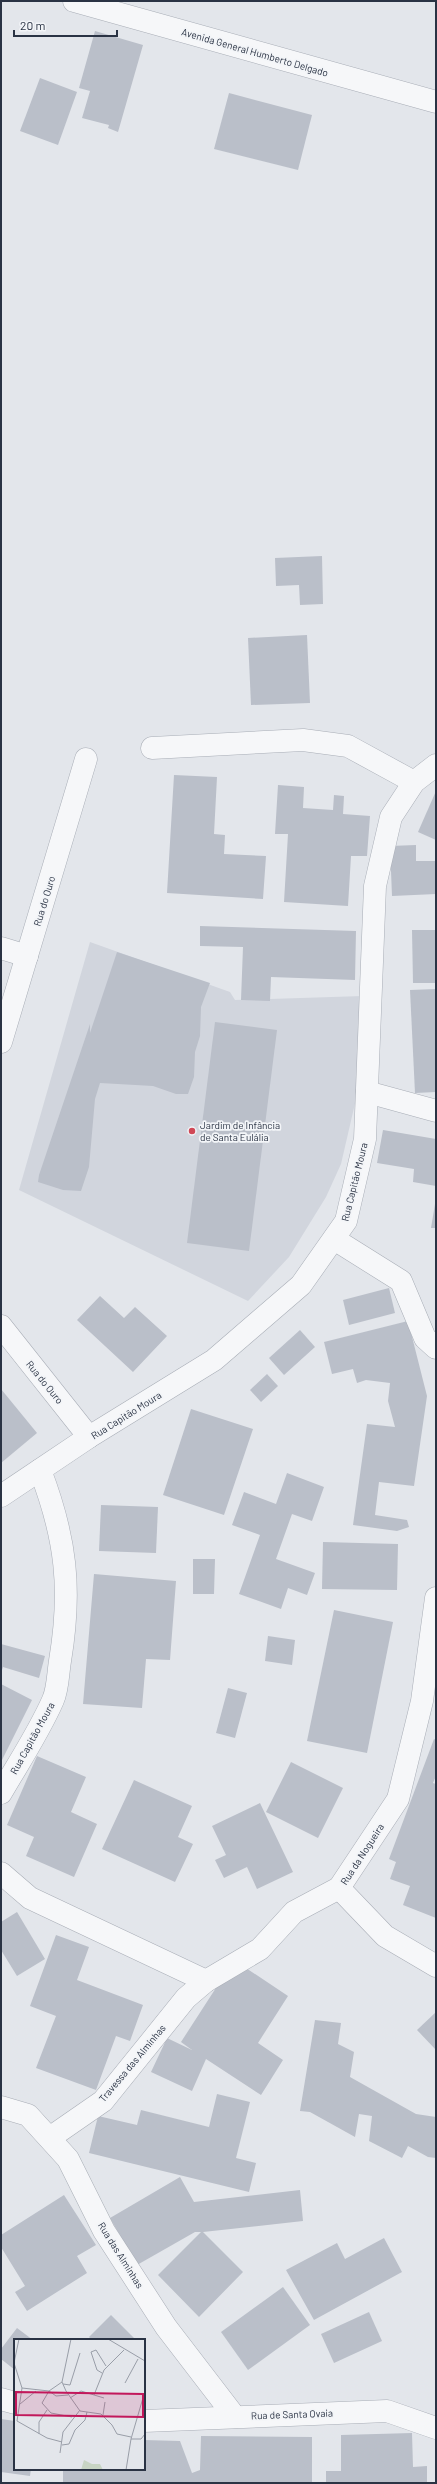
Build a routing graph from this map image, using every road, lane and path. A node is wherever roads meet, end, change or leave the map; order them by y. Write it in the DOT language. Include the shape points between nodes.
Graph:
graph roads {
  1 [pos="74,1"];
  2 [pos="436,102"];
  3 [pos="152,748"];
  4 [pos="86,759"];
  5 [pos="436,765"];
  6 [pos="414,782"];
  7 [pos="1,948"];
  8 [pos="27,956"];
  9 [pos="1,1042"];
  10 [pos="367,1092"];
  11 [pos="436,1111"];
  12 [pos="334,1239"];
  13 [pos="1,1326"];
  14 [pos="436,1348"];
  15 [pos="89,1437"];
  16 [pos="40,1470"];
  17 [pos="1,1496"];
  18 [pos="436,1598"];
  19 [pos="1,1793"];
  20 [pos="1,1873"];
  21 [pos="339,1888"];
  22 [pos="436,1966"];
  23 [pos="206,1981"];
  24 [pos="1,2107"];
  25 [pos="51,2137"];
  26 [pos="1,2399"];
  27 [pos="14,2403"];
  28 [pos="235,2417"];
  29 [pos="145,2421"];
  30 [pos="436,2428"];
  1 -- 2 [label="street, Avenida General Humberto Delgado"];
  3 -- 6 [label="street" via="302,740 348,746"];
  4 -- 8 [label="street, Rua do Ouro"];
  5 -- 6 [label="street, Rua Capitão Moura"];
  6 -- 10 [label="street, Rua Capitão Moura" via="391,817 375,886"];
  7 -- 8 [label="street"];
  8 -- 9 [label="street, Rua do Ouro"];
  10 -- 11 [label="street"];
  10 -- 12 [label="street, Rua Capitão Moura" via="363,1147 346,1221"];
  12 -- 14 [label="street" via="401,1281 425,1338"];
  12 -- 15 [label="street, Rua Capitão Moura" via="301,1285 214,1360"];
  13 -- 15 [label="street, Rua do Ouro"];
  15 -- 16 [label="street, Rua Capitão Moura"];
  16 -- 17 [label="street, Rua Capitão Moura"];
  16 -- 19 [label="street, Rua Capitão Moura" via="62,1539 67,1586 63,1641 54,1698"];
  18 -- 21 [label="street, Rua da Nogueira" via="422,1701 398,1799"];
  20 -- 23 [label="street" via="30,1898"];
  21 -- 22 [label="street" via="385,1936"];
  21 -- 23 [label="street, Rua da Nogueira" via="294,1912 260,1949"];
  23 -- 25 [label="street, Travessa das Alminhas" via="186,1998 103,2101"];
  24 -- 25 [label="street, Rua das Alminhas" via="28,2115"];
  25 -- 28 [label="street, Rua das Alminhas" via="68,2159 104,2231 166,2327"];
  26 -- 27 [label="street"];
  28 -- 29 [label="street, Rua de Santa Ovaia"];
  28 -- 30 [label="street, Rua de Santa Ovaia" via="387,2411"];
}
